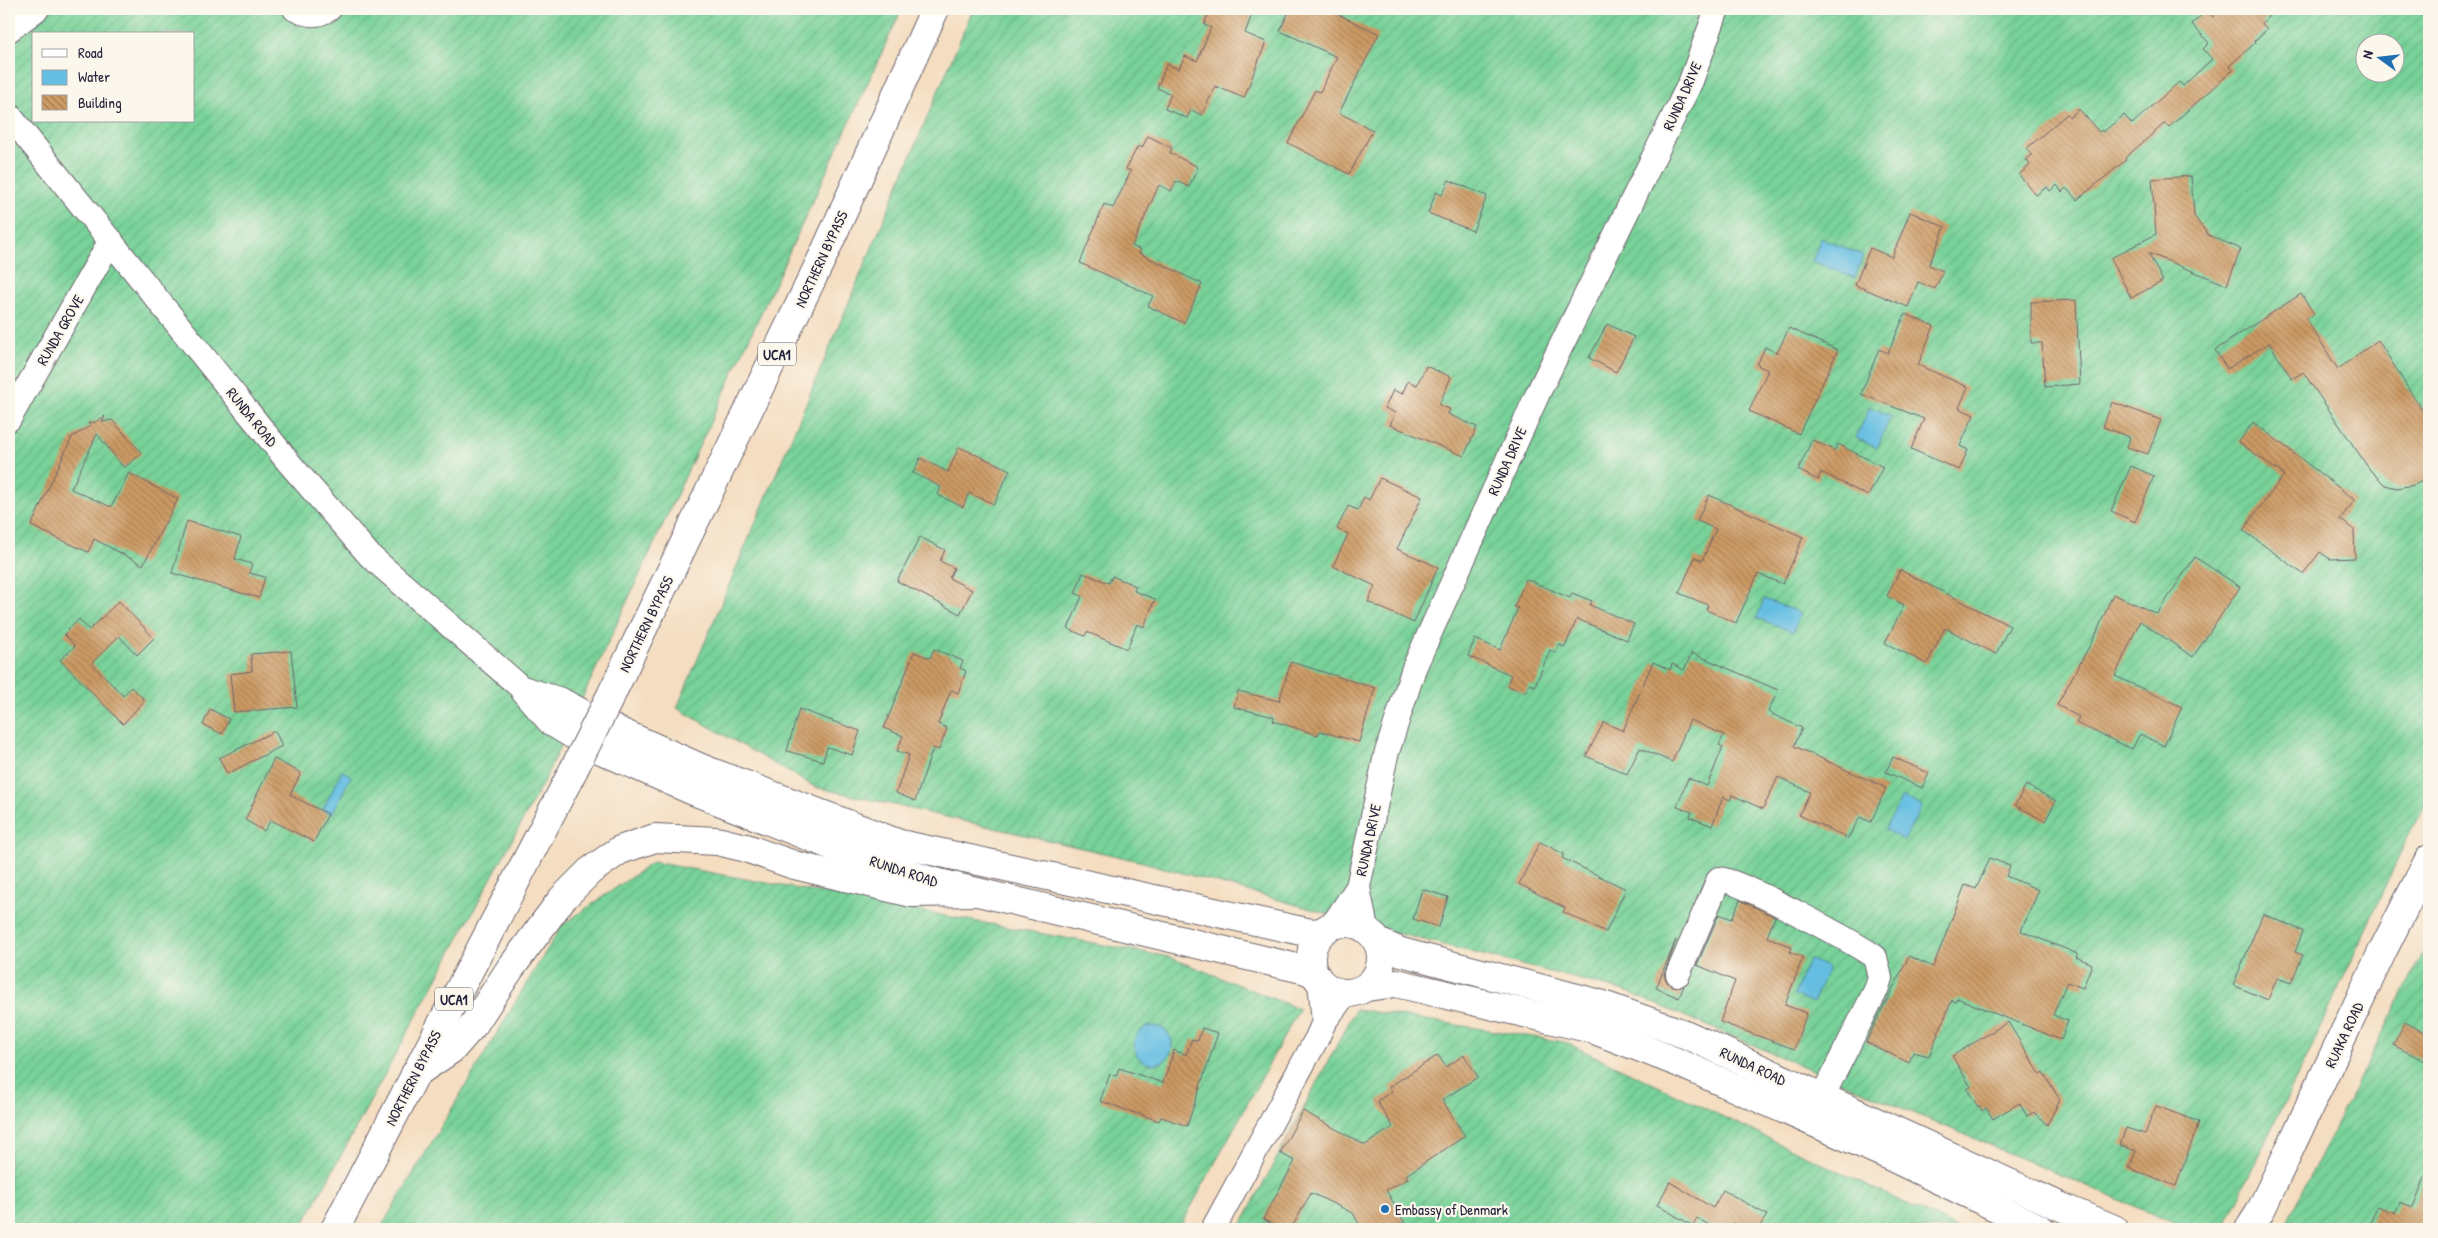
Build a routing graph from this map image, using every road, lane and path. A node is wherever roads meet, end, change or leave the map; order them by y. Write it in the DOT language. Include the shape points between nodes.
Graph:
graph roads {
  1 [pos="37,9"];
  2 [pos="295,9"];
  3 [pos="329,9"];
  4 [pos="935,9"];
  5 [pos="1717,9"];
  6 [pos="9,30"];
  7 [pos="9,115"];
  8 [pos="111,240"];
  9 [pos="9,419"];
  10 [pos="525,692"];
  11 [pos="2429,859"];
  12 [pos="1358,886"];
  13 [pos="977,892"];
  14 [pos="1327,929"];
  15 [pos="1372,936"];
  16 [pos="1678,974"];
  17 [pos="1317,978"];
  18 [pos="1356,990"];
  19 [pos="1324,1022"];
  20 [pos="415,1074"];
  21 [pos="1822,1097"];
  22 [pos="2256,1224"];
  23 [pos="335,1229"];
  24 [pos="1213,1229"];
  25 [pos="2041,1229"];
  26 [pos="2114,1229"];
  1 -- 6 [label="street"];
  2 -- 3 [label="street" via="309,15 322,14"];
  4 -- 20 [label="street, NORTHERN BYPASS / UCA1, bridge" via="823,256 611,695"];
  5 -- 12 [label="street, RUNDA DRIVE" via="1691,80 1538,393 1414,668 1386,756"];
  7 -- 8 [label="street, RUNDA ROAD"];
  8 -- 9 [label="street, RUNDA GROVE"];
  8 -- 10 [label="street, RUNDA ROAD" via="290,464 370,556"];
  10 -- 13 [label="street, RUNDA ROAD" via="552,722 590,745 691,790 888,868"];
  10 -- 14 [label="street, RUNDA ROAD" via="561,702 700,768 900,844 1311,933"];
  11 -- 22 [label="street, RUAKA ROAD" via="2383,950"];
  12 -- 14 [label="street, RUNDA DRIVE"];
  12 -- 15 [label="street"];
  13 -- 17 [label="street, RUNDA ROAD" via="1306,970"];
  13 -- 20 [label="street" via="912,893 794,865 746,848 717,842 655,838 620,850 590,871 562,899 474,1024 452,1049"];
  14 -- 15 [label="street" via="1350,923"];
  14 -- 17 [label="street, RUNDA DRIVE" via="1313,945 1311,955"];
  15 -- 18 [label="street" via="1381,952 1379,972"];
  15 -- 21 [label="street, RUNDA ROAD" via="1401,952 1600,1004 1687,1035"];
  16 -- 21 [label="street" via="1719,879 1727,879 1750,890 1874,957 1880,978 1876,990"];
  17 -- 18 [label="street" via="1328,989"];
  17 -- 19 [label="street, RUNDA DRIVE"];
  18 -- 19 [label="street"];
  18 -- 25 [label="street, RUNDA ROAD" via="1396,983 1592,1029 1758,1097"];
  19 -- 24 [label="street"];
  20 -- 23 [label="street, NORTHERN BYPASS / UCA1"];
  21 -- 26 [label="street, RUNDA ROAD"];
}
